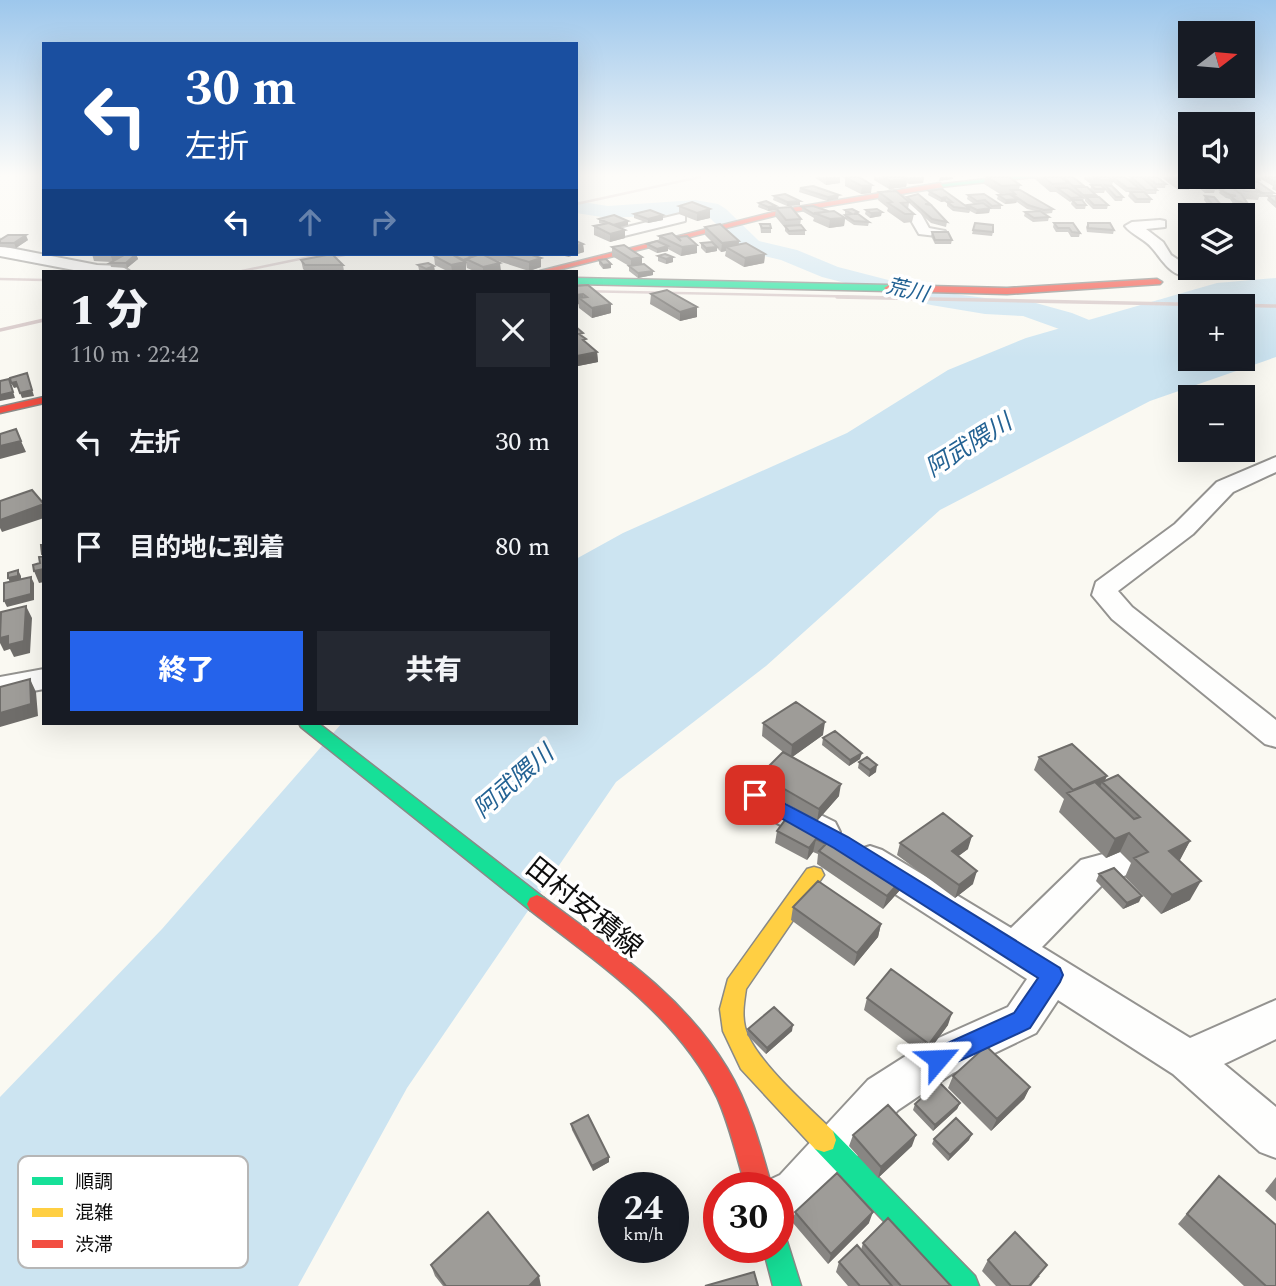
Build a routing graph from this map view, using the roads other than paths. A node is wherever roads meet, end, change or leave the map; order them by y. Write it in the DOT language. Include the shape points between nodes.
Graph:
graph roads {
  1 [pos="644,237"];
  2 [pos="675,237"];
  3 [pos="1147,237"];
  4 [pos="659,241"];
  5 [pos="0,251"];
  6 [pos="1178,267"];
  7 [pos="88,270"];
  8 [pos="548,270"];
  9 [pos="11,271"];
  10 [pos="42,271"];
  11 [pos="578,281"];
  12 [pos="1157,282"];
  13 [pos="42,400"];
  14 [pos="0,410"];
  15 [pos="1276,464"];
  16 [pos="42,679"];
  17 [pos="0,687"];
  18 [pos="310,725"];
  19 [pos="1276,736"];
  20 [pos="755,795"];
  21 [pos="1118,864"];
  22 [pos="814,875"];
  23 [pos="1014,950"];
  24 [pos="1052,975"];
  25 [pos="1276,1018"];
  26 [pos="1188,1060"];
  27 [pos="1276,1136"];
  28 [pos="833,1151"];
  29 [pos="754,1172"];
  30 [pos="794,1192"];
  31 [pos="780,1263"];
  32 [pos="787,1286"];
  33 [pos="965,1286"];
  1 -- 4 [label="street"];
  2 -- 4 [label="main road"];
  3 -- 6 [label="street"];
  4 -- 8 [label="main road"];
  5 -- 7 [label="street"];
  9 -- 10 [label="street"];
  11 -- 12 [label="main road" via="1007,291"];
  13 -- 14 [label="main road"];
  15 -- 19 [label="street" via="1225,487 1184,529 1105,588 1105,595"];
  16 -- 17 [label="street"];
  18 -- 29 [label="main road, 田村安積線" via="654,999 710,1062 733,1104"];
  20 -- 23 [label="street" via="841,842"];
  21 -- 23 [label="street" via="1094,870"];
  22 -- 28 [label="main road" via="736,986 732,1020 741,1051"];
  23 -- 24 [label="street"];
  24 -- 26 [label="street"];
  24 -- 28 [label="street" via="1022,1020 938,1059 892,1089"];
  25 -- 26 [label="street"];
  26 -- 27 [label="street"];
  28 -- 30 [label="street"];
  28 -- 33 [label="main road"];
  31 -- 32 [label="main road"];
}
